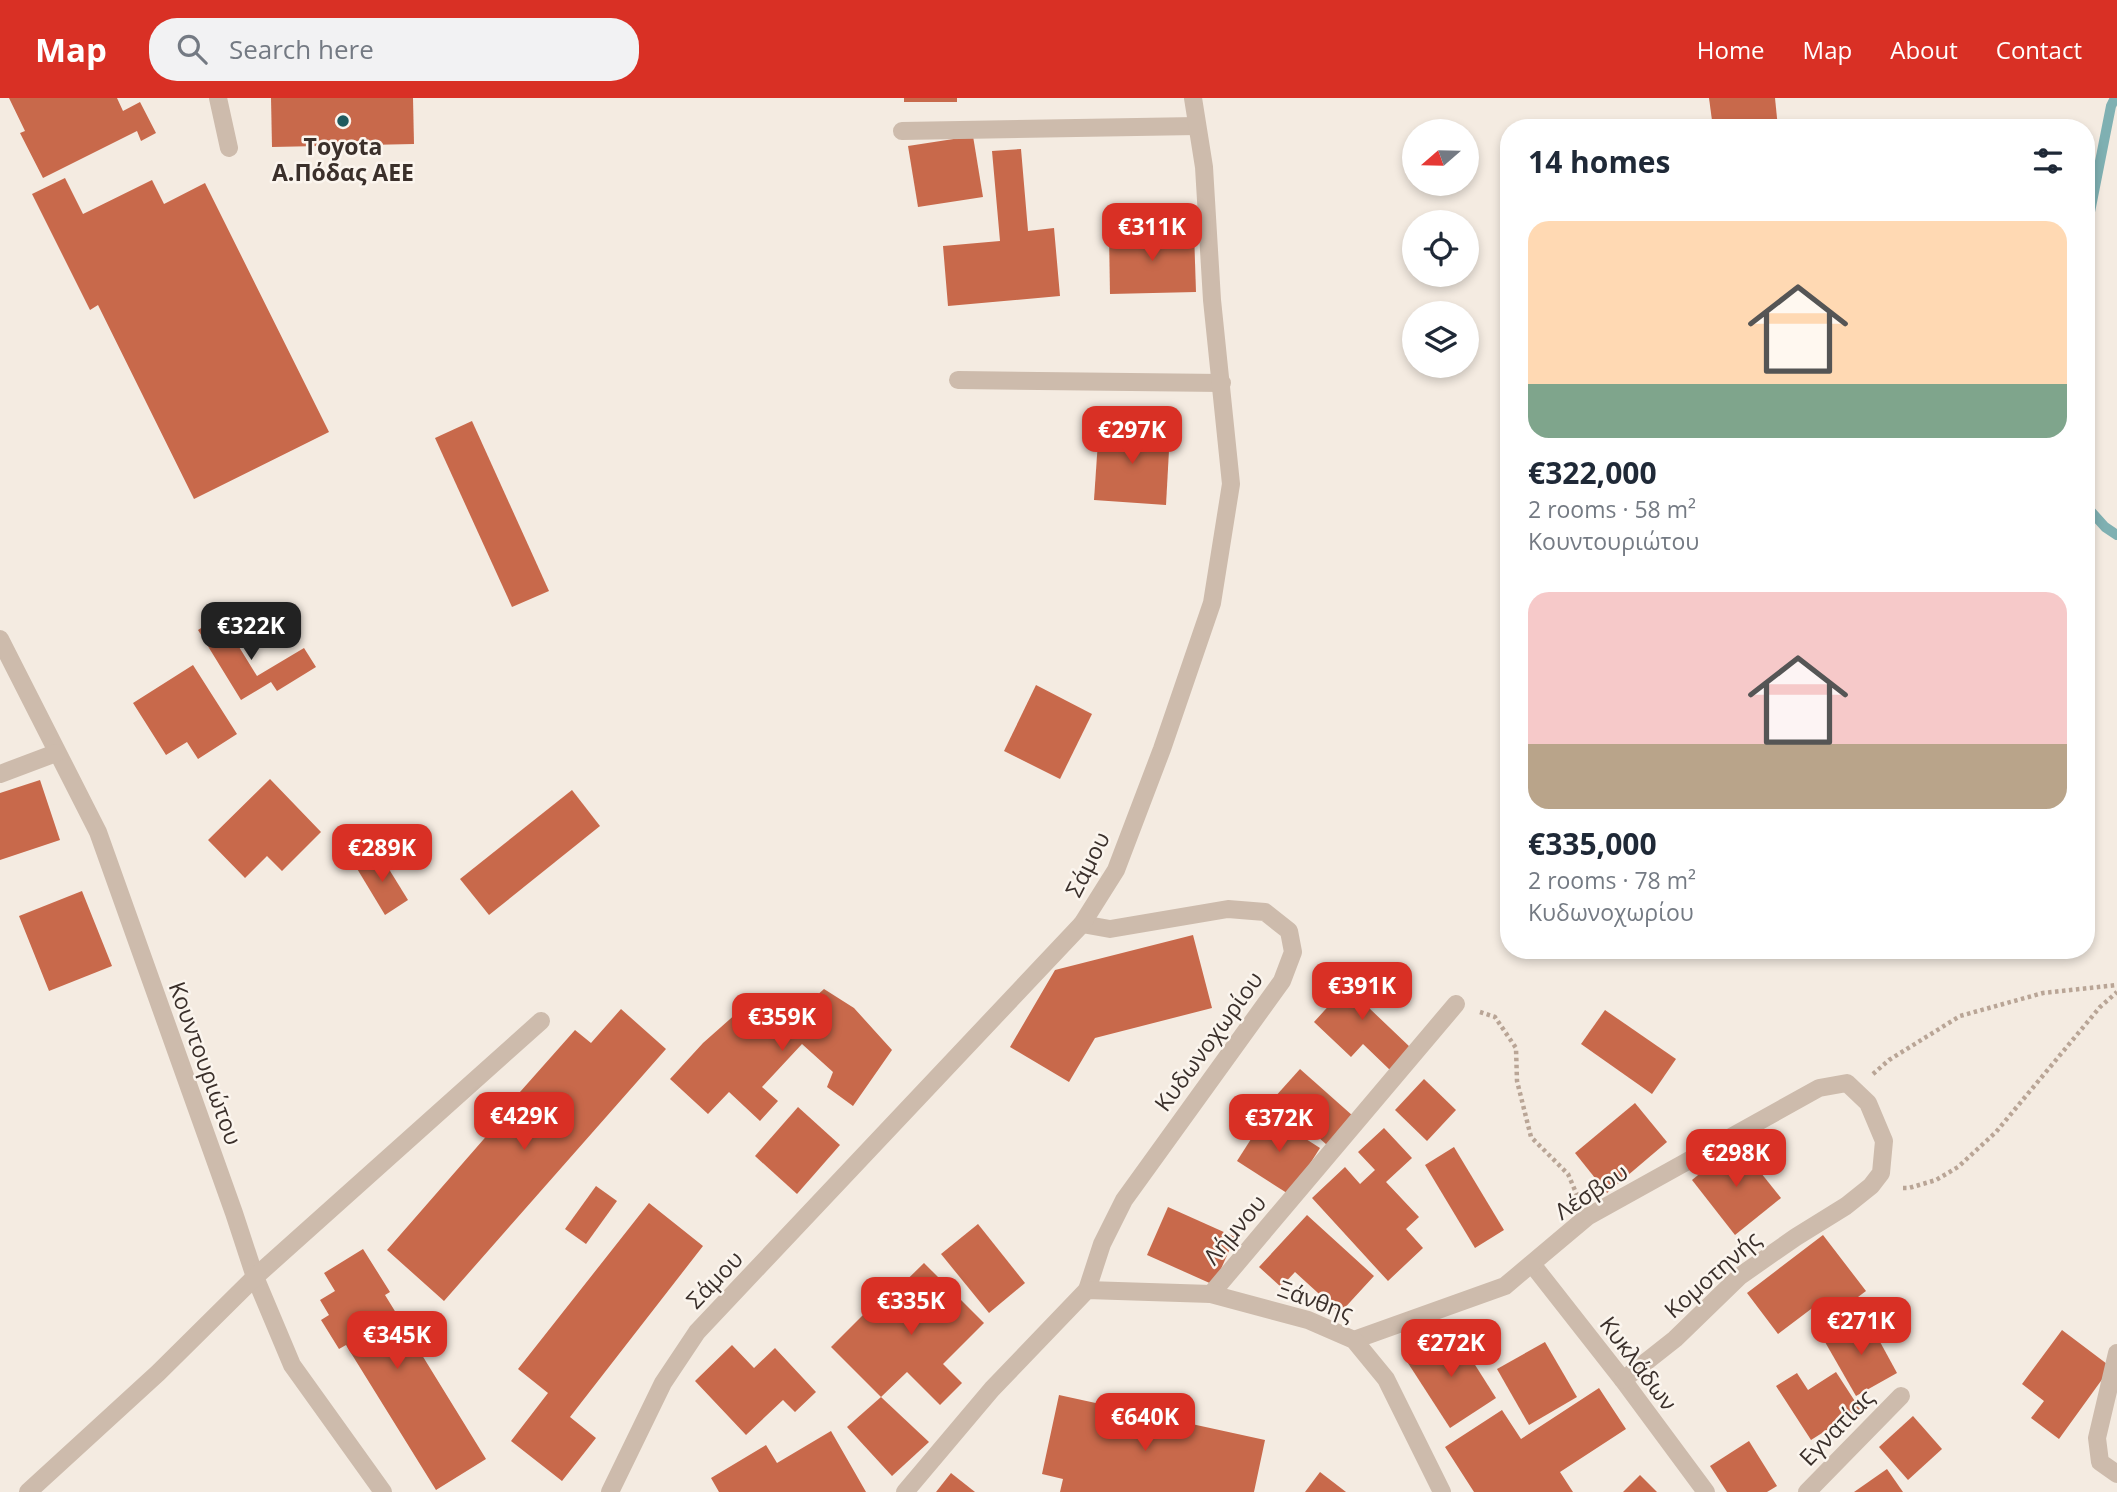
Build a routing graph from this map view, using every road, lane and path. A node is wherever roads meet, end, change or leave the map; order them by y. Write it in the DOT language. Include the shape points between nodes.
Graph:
graph roads {
  1 [pos="218,98"];
  2 [pos="1193,98"];
  3 [pos="1197,126"];
  4 [pos="902,131"];
  5 [pos="229,148"];
  6 [pos="958,380"];
  7 [pos="1222,383"];
  8 [pos="0,639"];
  9 [pos="56,753"];
  10 [pos="0,774"];
  11 [pos="1082,924"];
  12 [pos="2117,985"];
  13 [pos="2117,992"];
  14 [pos="1456,1004"];
  15 [pos="541,1021"];
  16 [pos="1854,1090"];
  17 [pos="1871,1186"];
  18 [pos="1587,1217"];
  19 [pos="1532,1265"];
  20 [pos="255,1277"];
  21 [pos="1087,1290"];
  22 [pos="1212,1294"];
  23 [pos="1354,1340"];
  24 [pos="2117,1353"];
  25 [pos="1623,1380"];
  26 [pos="1901,1395"];
  27 [pos="2117,1474"];
  28 [pos="28,1492"];
  29 [pos="383,1492"];
  30 [pos="610,1492"];
  31 [pos="905,1492"];
  32 [pos="1442,1492"];
  33 [pos="1706,1492"];
  34 [pos="1807,1492"];
  1 -- 5 [label="street"];
  2 -- 3 [label="street, Σάμου"];
  3 -- 4 [label="street"];
  3 -- 7 [label="street, Σάμου"];
  6 -- 7 [label="street"];
  7 -- 11 [label="street, Σάμου" via="1231,484 1212,603 1116,870"];
  8 -- 9 [label="street, Κουντουριώτου"];
  9 -- 10 [label="street"];
  9 -- 20 [label="street, Κουντουριώτου" via="98,832"];
  11 -- 21 [label="street, Κυδωνοχωρίου" via="1111,929 1228,909 1265,912 1289,931 1293,952 1282,981 1124,1200 1102,1244"];
  11 -- 30 [label="street, Σάμου" via="697,1332 663,1383"];
  12 -- 16 [label="path" via="2043,993 1960,1016 1889,1060"];
  13 -- 17 [label="path" via="1996,1132 1958,1167 1909,1188"];
  14 -- 18 [label="path" via="1495,1017 1517,1048 1517,1081 1531,1137 1568,1174"];
  14 -- 22 [label="street, Λήμνου"];
  15 -- 20 [label="street"];
  16 -- 17 [label="street" via="1867,1102 1884,1141 1881,1173"];
  16 -- 18 [label="street, Λέσβου" via="1847,1083 1819,1088"];
  17 -- 25 [label="street, Κομοτηνής" via="1740,1276 1675,1339"];
  18 -- 19 [label="street, Λέσβου"];
  19 -- 23 [label="street, Λέσβου" via="1505,1286"];
  19 -- 25 [label="street, Κυκλάδων"];
  20 -- 28 [label="street"];
  20 -- 29 [label="street, Κουντουριώτου" via="292,1365"];
  21 -- 22 [label="street"];
  21 -- 31 [label="street, Κυδωνοχωρίου" via="992,1389"];
  22 -- 23 [label="street, Ξάνθης" via="1308,1320"];
  23 -- 32 [label="street, Ξάνθης" via="1386,1379"];
  24 -- 27 [label="street" via="2097,1438 2100,1462"];
  25 -- 33 [label="street, Κυκλάδων"];
  26 -- 34 [label="street, Εγνατίας"];
}
